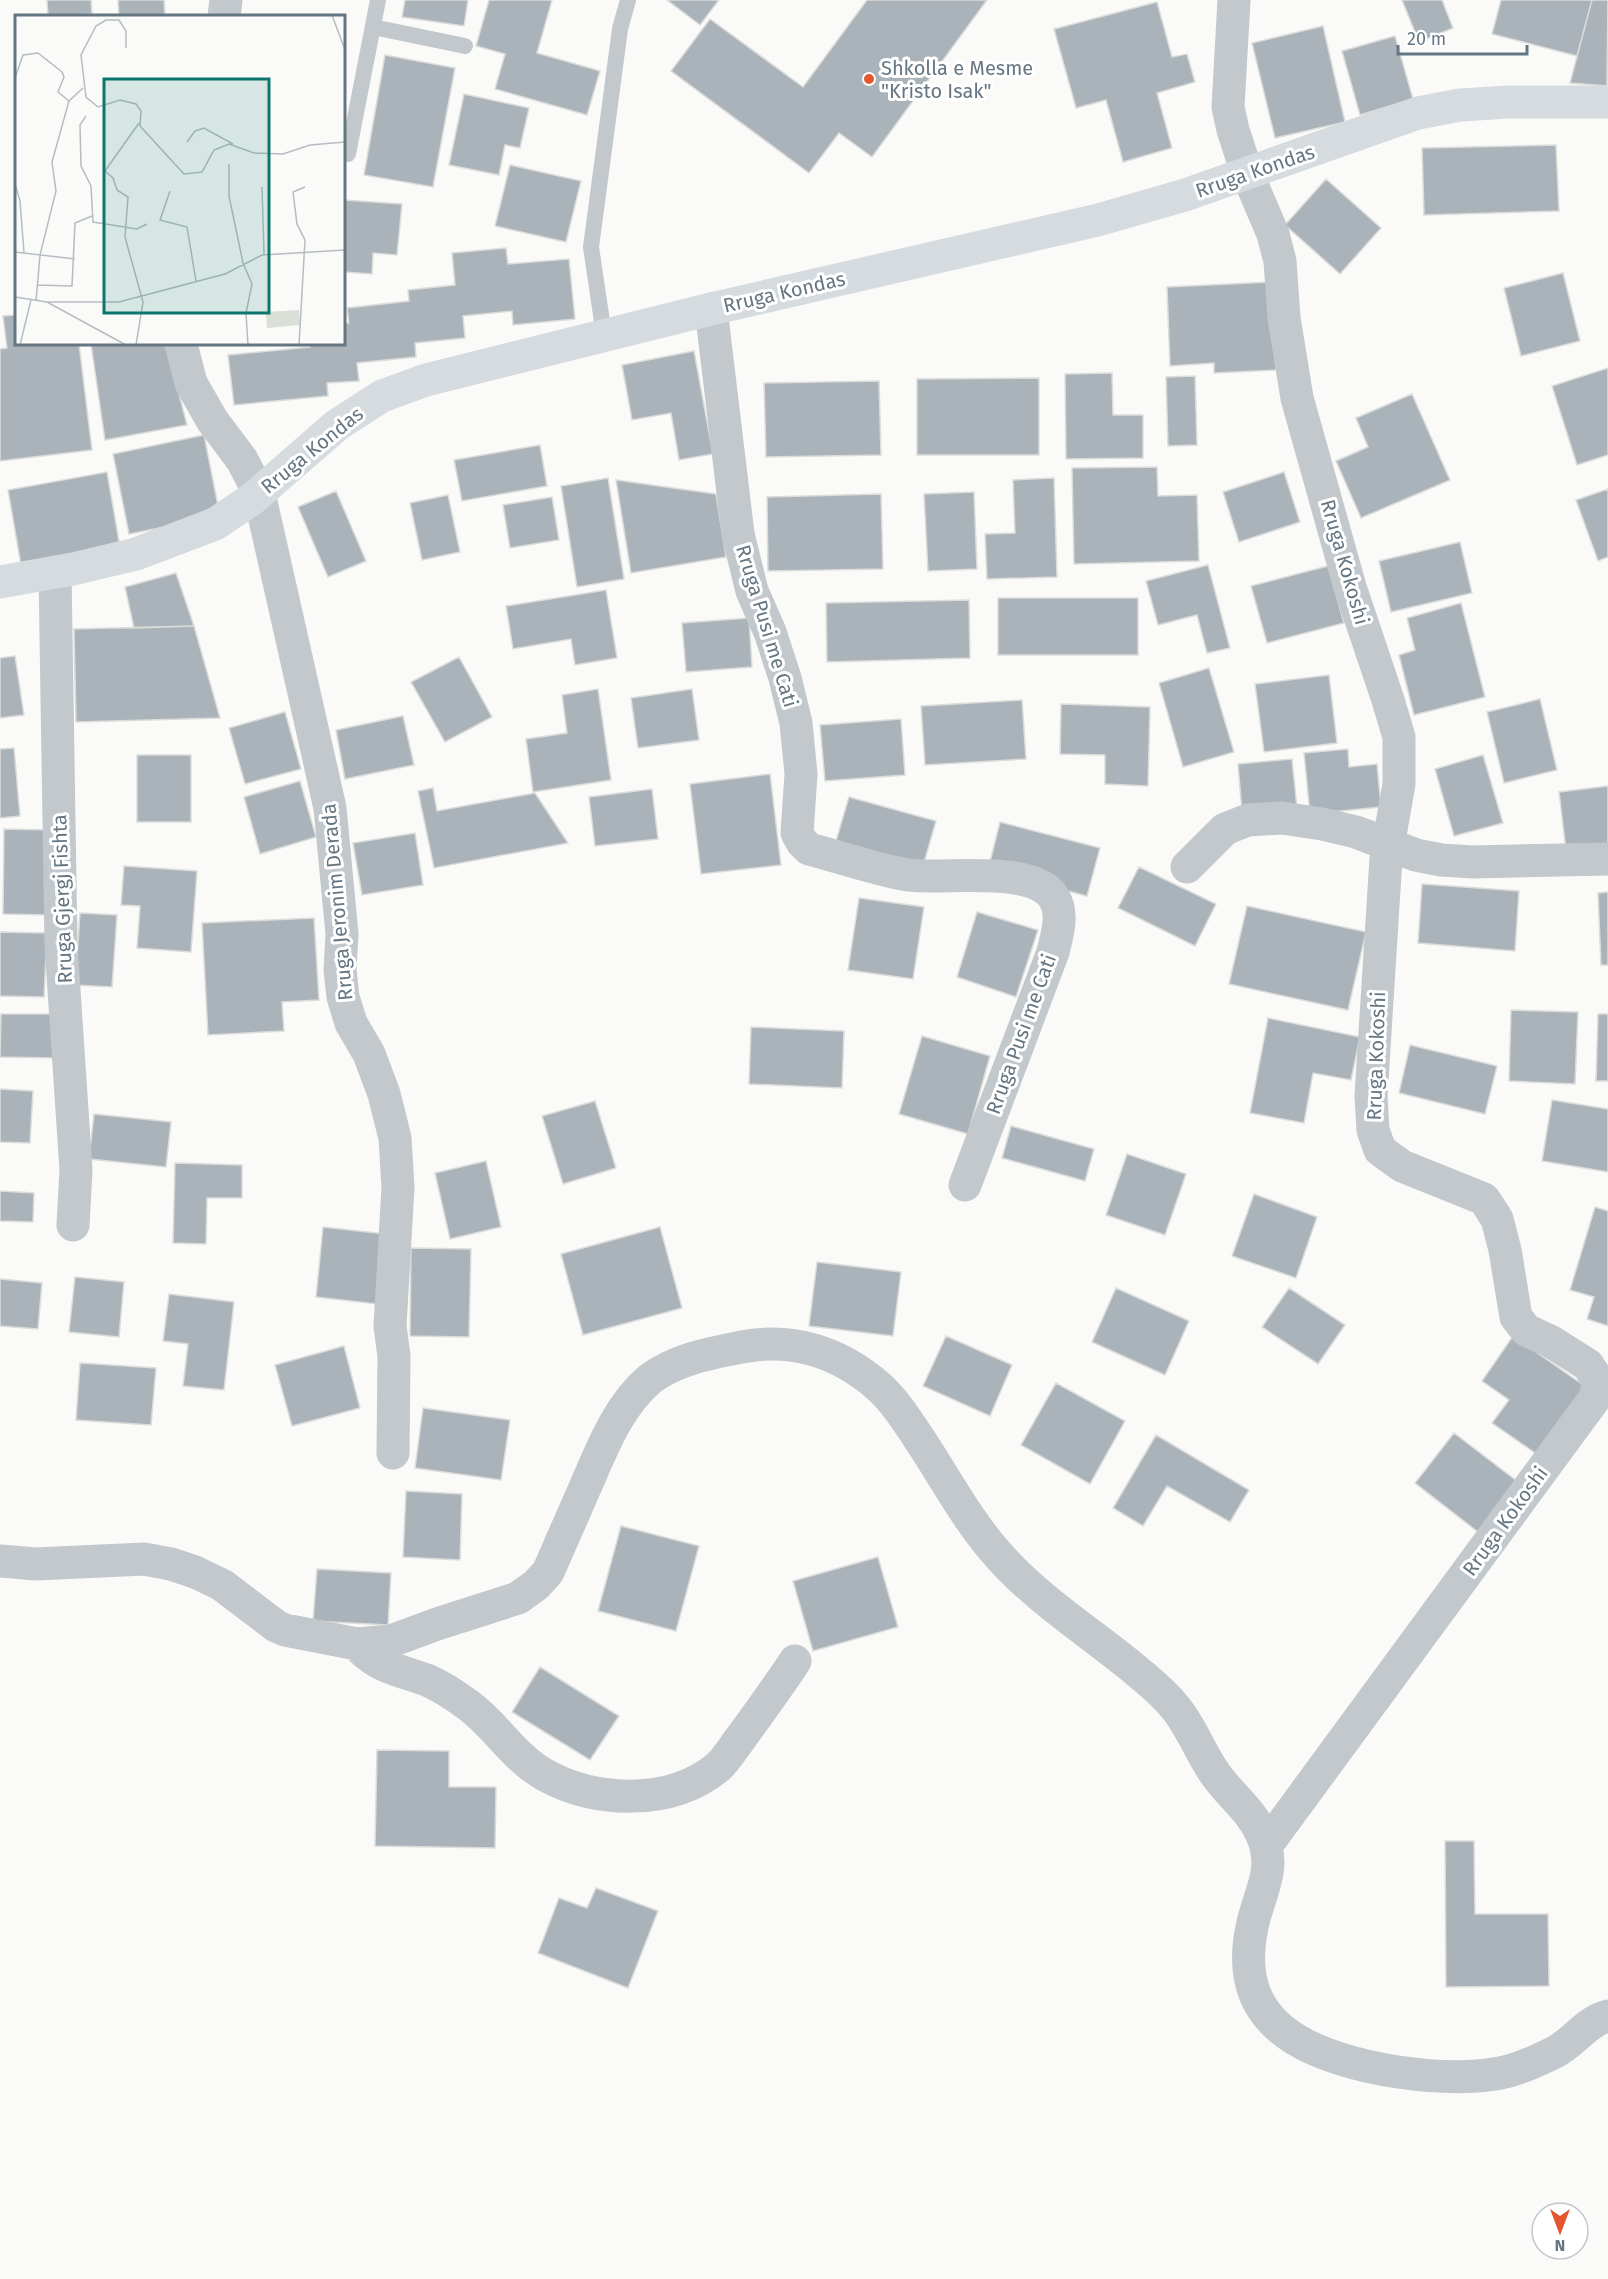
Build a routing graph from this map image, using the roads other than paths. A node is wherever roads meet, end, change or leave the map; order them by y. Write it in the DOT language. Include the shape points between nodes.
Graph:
graph roads {
  1 [pos="226,0"];
  2 [pos="378,0"];
  3 [pos="628,0"];
  4 [pos="1234,0"];
  5 [pos="224,15"];
  6 [pos="373,27"];
  7 [pos="465,46"];
  8 [pos="1608,102"];
  9 [pos="348,154"];
  10 [pos="1247,173"];
  11 [pos="711,309"];
  12 [pos="604,335"];
  13 [pos="181,345"];
  14 [pos="259,493"];
  15 [pos="55,572"];
  16 [pos="0,582"];
  17 [pos="1388,844"];
  18 [pos="1608,859"];
  19 [pos="1187,867"];
  20 [pos="965,1185"];
  21 [pos="73,1225"];
  22 [pos="393,1453"];
  23 [pos="0,1561"];
  24 [pos="357,1644"];
  25 [pos="795,1661"];
  26 [pos="1266,1846"];
  27 [pos="1608,2016"];
  1 -- 5 [label="street"];
  2 -- 6 [label="lane"];
  3 -- 12 [label="lane" via="620,29 591,247"];
  4 -- 10 [label="street, Rruga Kokoshi" via="1228,107"];
  6 -- 7 [label="lane"];
  6 -- 9 [label="lane"];
  8 -- 10 [label="street, Rruga Kondas" via="1509,102 1418,113"];
  10 -- 11 [label="street, Rruga Kondas" via="1098,220"];
  10 -- 17 [label="street, Rruga Kokoshi" via="1280,261 1284,318 1297,398 1350,587 1399,737 1399,784"];
  11 -- 12 [label="street, Rruga Kondas"];
  11 -- 20 [label="street, Rruga Pusi me Cati" via="738,534 752,591 786,678 796,723 801,774 797,833 802,842 809,849 908,875 1009,877 1036,884 1054,896 1059,909 1053,952"];
  12 -- 14 [label="street, Rruga Kondas" via="426,380 382,396 337,425"];
  13 -- 14 [label="street, Rruga Jeronim Derada" via="191,383"];
  14 -- 15 [label="street, Rruga Kondas" via="215,524 183,537 136,554"];
  14 -- 22 [label="street, Rruga Jeronim Derada" via="330,808 341,923 343,997 384,1094 395,1138 398,1187 390,1326 394,1356"];
  15 -- 16 [label="street, Rruga Kondas"];
  15 -- 21 [label="street, Rruga Gjergj Fishta" via="61,945 76,1170"];
  17 -- 18 [label="street" via="1416,855 1452,861"];
  17 -- 19 [label="street" via="1322,824 1282,818 1248,820 1225,829"];
  17 -- 26 [label="street, Rruga Kokoshi" via="1372,1130 1380,1150 1402,1166 1484,1199 1497,1219 1516,1317 1526,1330 1588,1365 1599,1382 1595,1398"];
  23 -- 24 [label="street" via="36,1564 144,1559 171,1564 222,1585 276,1626"];
  24 -- 25 [label="street" via="371,1658 453,1695 545,1774 579,1790 633,1797 692,1784 719,1767"];
  24 -- 26 [label="street" via="407,1636 518,1598 536,1585 548,1572 610,1432 632,1398 652,1378 683,1361 710,1354 773,1343 800,1345 826,1353 879,1386 1000,1557 1031,1588 1173,1703 1218,1777 1254,1819"];
  26 -- 27 [label="street" via="1266,1885 1250,1939 1248,1968 1256,1998 1266,2014 1293,2038 1320,2052 1390,2072 1455,2077 1509,2071 1558,2050 1599,2018"];
}
